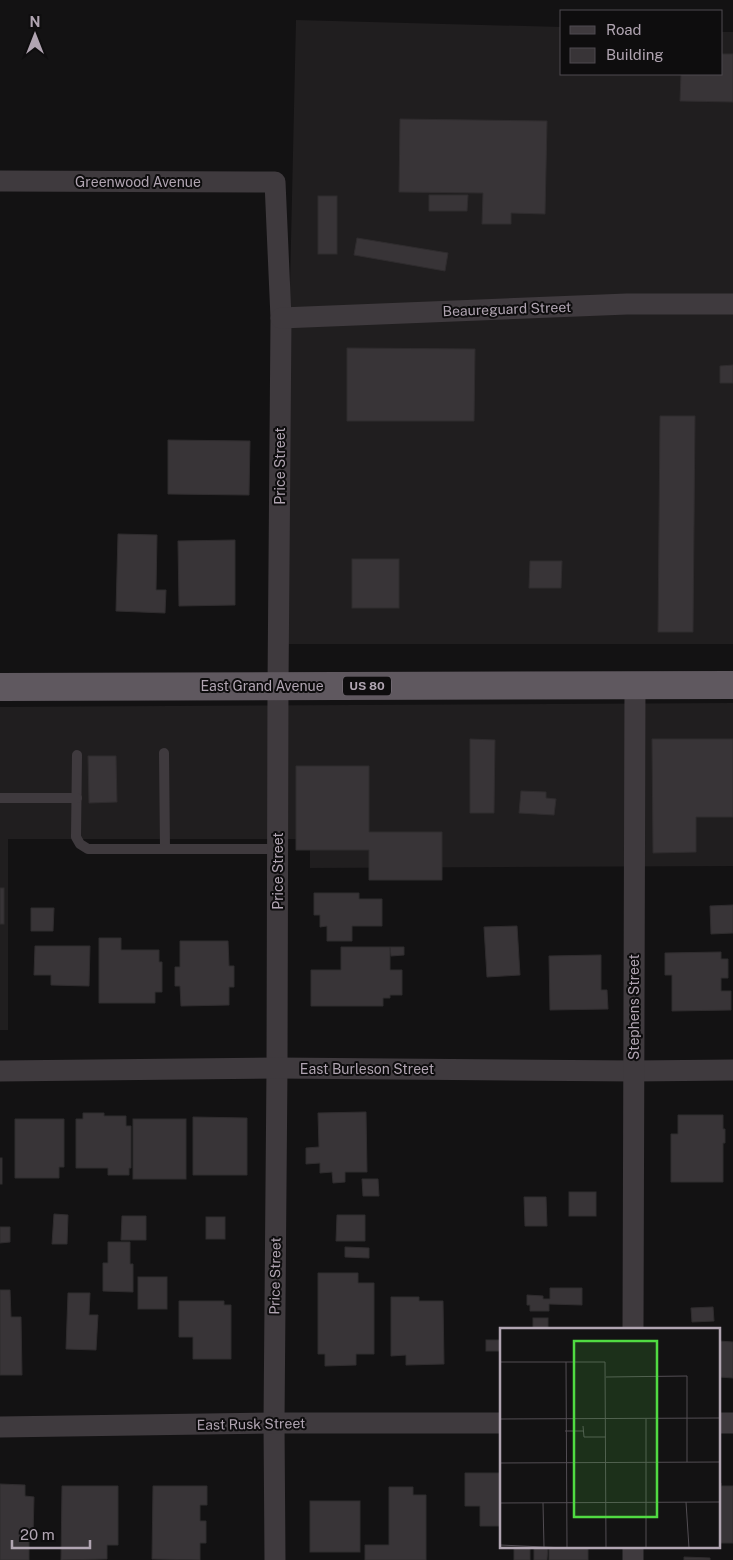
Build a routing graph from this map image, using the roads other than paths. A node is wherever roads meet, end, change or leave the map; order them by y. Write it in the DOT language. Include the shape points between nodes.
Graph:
graph roads {
  1 [pos="0,181"];
  2 [pos="275,182"];
  3 [pos="733,304"];
  4 [pos="281,318"];
  5 [pos="278,686"];
  6 [pos="635,686"];
  7 [pos="733,686"];
  8 [pos="0,687"];
  9 [pos="164,753"];
  10 [pos="77,755"];
  11 [pos="0,798"];
  12 [pos="77,798"];
  13 [pos="165,849"];
  14 [pos="278,849"];
  15 [pos="278,1068"];
  16 [pos="733,1070"];
  17 [pos="0,1071"];
  18 [pos="634,1071"];
  19 [pos="633,1328"];
  20 [pos="274,1423"];
  21 [pos="500,1423"];
  22 [pos="720,1423"];
  23 [pos="733,1423"];
  24 [pos="0,1427"];
  25 [pos="275,1560"];
  1 -- 2 [label="street, Greenwood Avenue"];
  2 -- 4 [label="street, Price Street"];
  3 -- 4 [label="street, Beaureguard Street" via="627,304"];
  4 -- 5 [label="street, Price Street"];
  5 -- 6 [label="highway, East Grand Avenue / US 80"];
  5 -- 8 [label="highway, East Grand Avenue / US 80"];
  5 -- 14 [label="street, Price Street"];
  6 -- 7 [label="highway, East Grand Avenue / US 80"];
  6 -- 18 [label="street, Stephens Street"];
  9 -- 13 [label="lane"];
  10 -- 12 [label="lane"];
  11 -- 12 [label="lane"];
  12 -- 13 [label="lane" via="76,837 88,849"];
  13 -- 14 [label="lane"];
  14 -- 15 [label="street, Price Street"];
  15 -- 17 [label="street, East Burleson Street"];
  15 -- 18 [label="street, East Burleson Street"];
  15 -- 20 [label="street, Price Street"];
  16 -- 18 [label="street, East Burleson Street"];
  18 -- 19 [label="street, Stephens Street"];
  20 -- 21 [label="street, East Rusk Street"];
  20 -- 24 [label="street, East Rusk Street"];
  20 -- 25 [label="street, Price Street"];
  22 -- 23 [label="street"];
}
